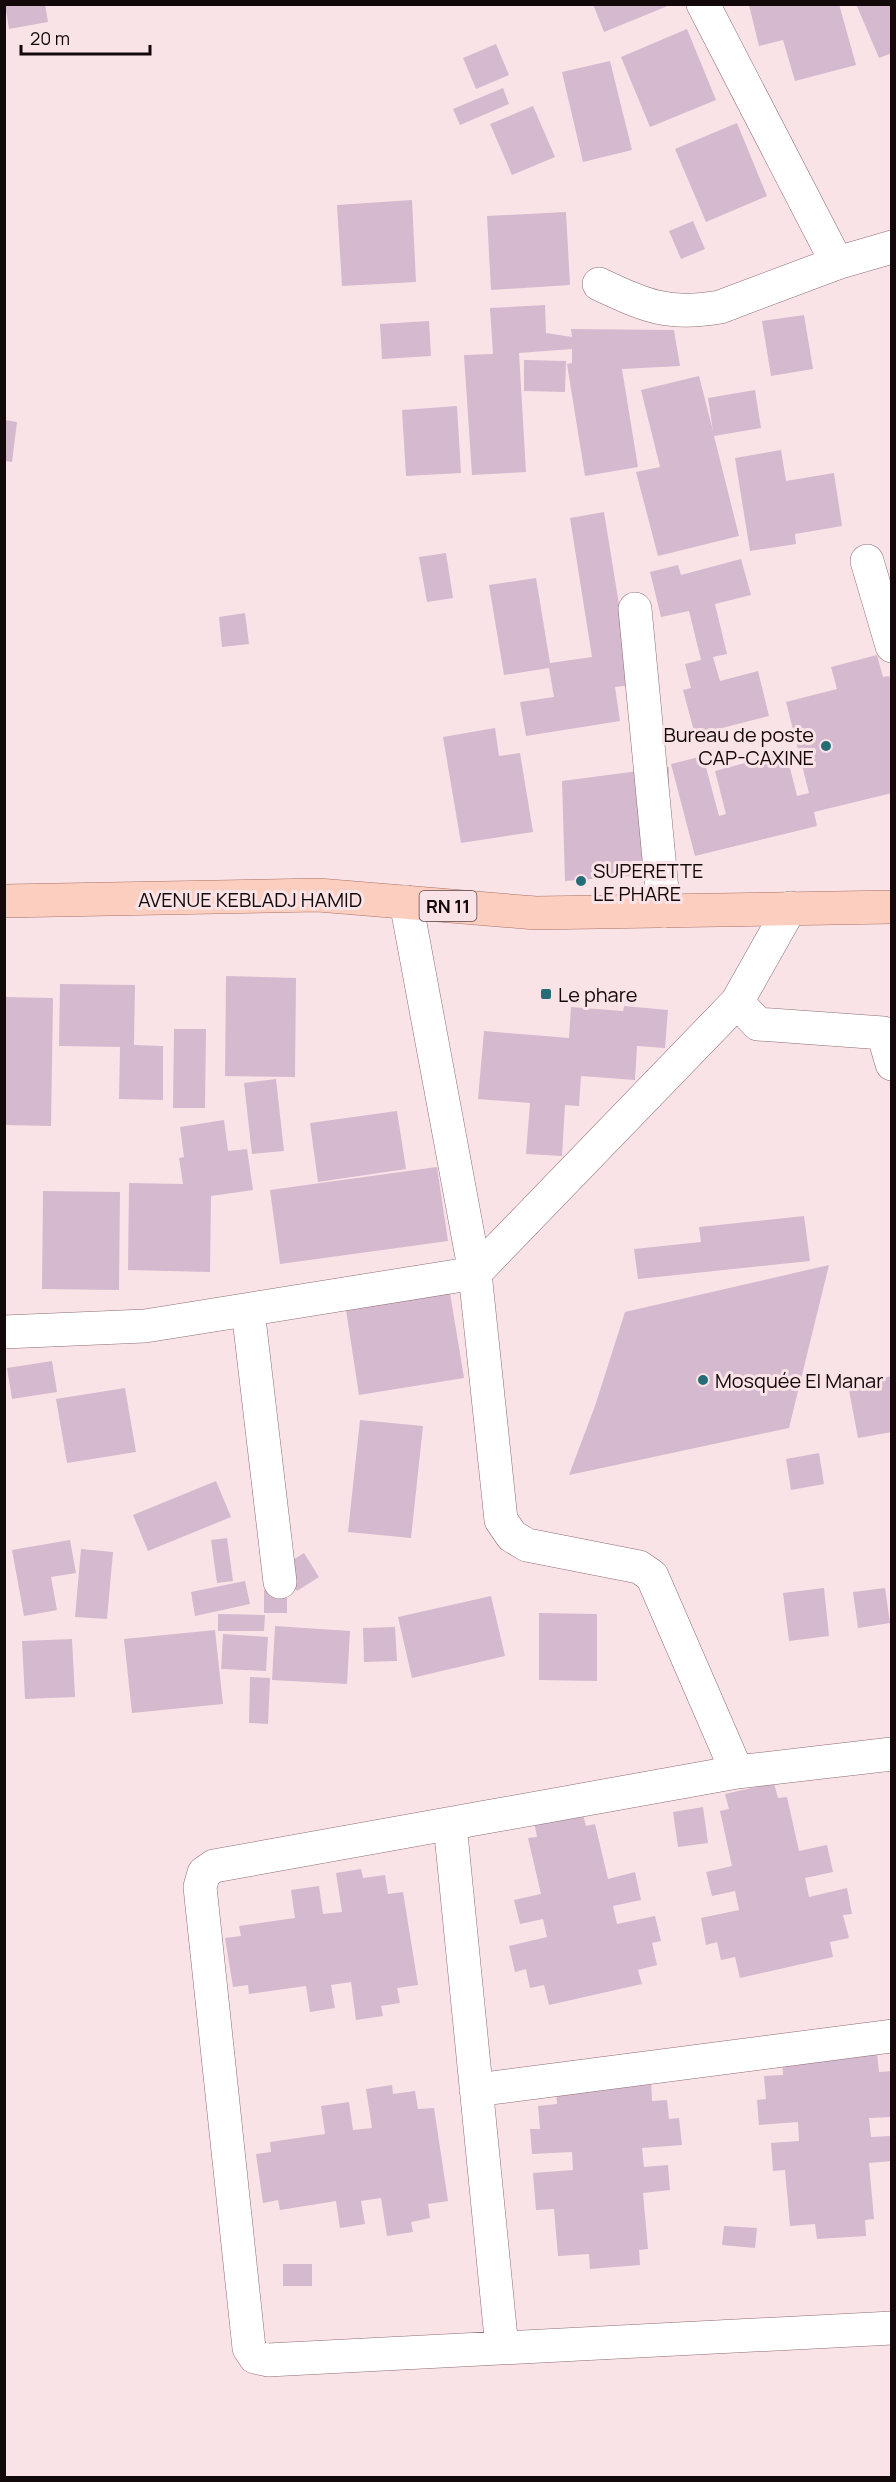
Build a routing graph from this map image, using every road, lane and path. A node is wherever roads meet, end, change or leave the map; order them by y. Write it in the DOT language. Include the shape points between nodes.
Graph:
graph roads {
  1 [pos="703,4"];
  2 [pos="891,247"];
  3 [pos="837,263"];
  4 [pos="599,284"];
  5 [pos="867,561"];
  6 [pos="634,609"];
  7 [pos="891,646"];
  8 [pos="4,901"];
  9 [pos="406,902"];
  10 [pos="891,907"];
  11 [pos="790,908"];
  12 [pos="664,911"];
  13 [pos="737,1002"];
  14 [pos="891,1064"];
  15 [pos="475,1273"];
  16 [pos="248,1310"];
  17 [pos="4,1332"];
  18 [pos="280,1582"];
  19 [pos="891,1754"];
  20 [pos="737,1772"];
  21 [pos="450,1824"];
  22 [pos="891,2036"];
  23 [pos="476,2090"];
  24 [pos="891,2328"];
  25 [pos="502,2348"];
  1 -- 3 [label="street"];
  2 -- 3 [label="street"];
  3 -- 4 [label="street" via="720,307 679,312 640,303"];
  5 -- 7 [label="street"];
  6 -- 12 [label="street"];
  8 -- 9 [label="main road, AVENUE KEBLADJ HAMID / RN 11" via="318,895"];
  9 -- 12 [label="main road, AVENUE KEBLADJ HAMID / RN 11" via="536,913"];
  9 -- 15 [label="street"];
  10 -- 11 [label="main road, AVENUE KEBLADJ HAMID / RN 11"];
  11 -- 12 [label="main road, AVENUE KEBLADJ HAMID / RN 11"];
  11 -- 13 [label="street"];
  13 -- 14 [label="street" via="758,1024 883,1033"];
  13 -- 15 [label="street"];
  15 -- 16 [label="street"];
  15 -- 20 [label="street" via="501,1520 512,1536 527,1545 639,1567 652,1576"];
  16 -- 17 [label="street" via="146,1326"];
  16 -- 18 [label="street"];
  19 -- 20 [label="street"];
  20 -- 21 [label="street"];
  21 -- 23 [label="street"];
  21 -- 25 [label="street" via="214,1866 204,1873 200,1887 249,2348 255,2357 267,2360"];
  22 -- 23 [label="street"];
  23 -- 25 [label="street"];
  24 -- 25 [label="street"];
}
